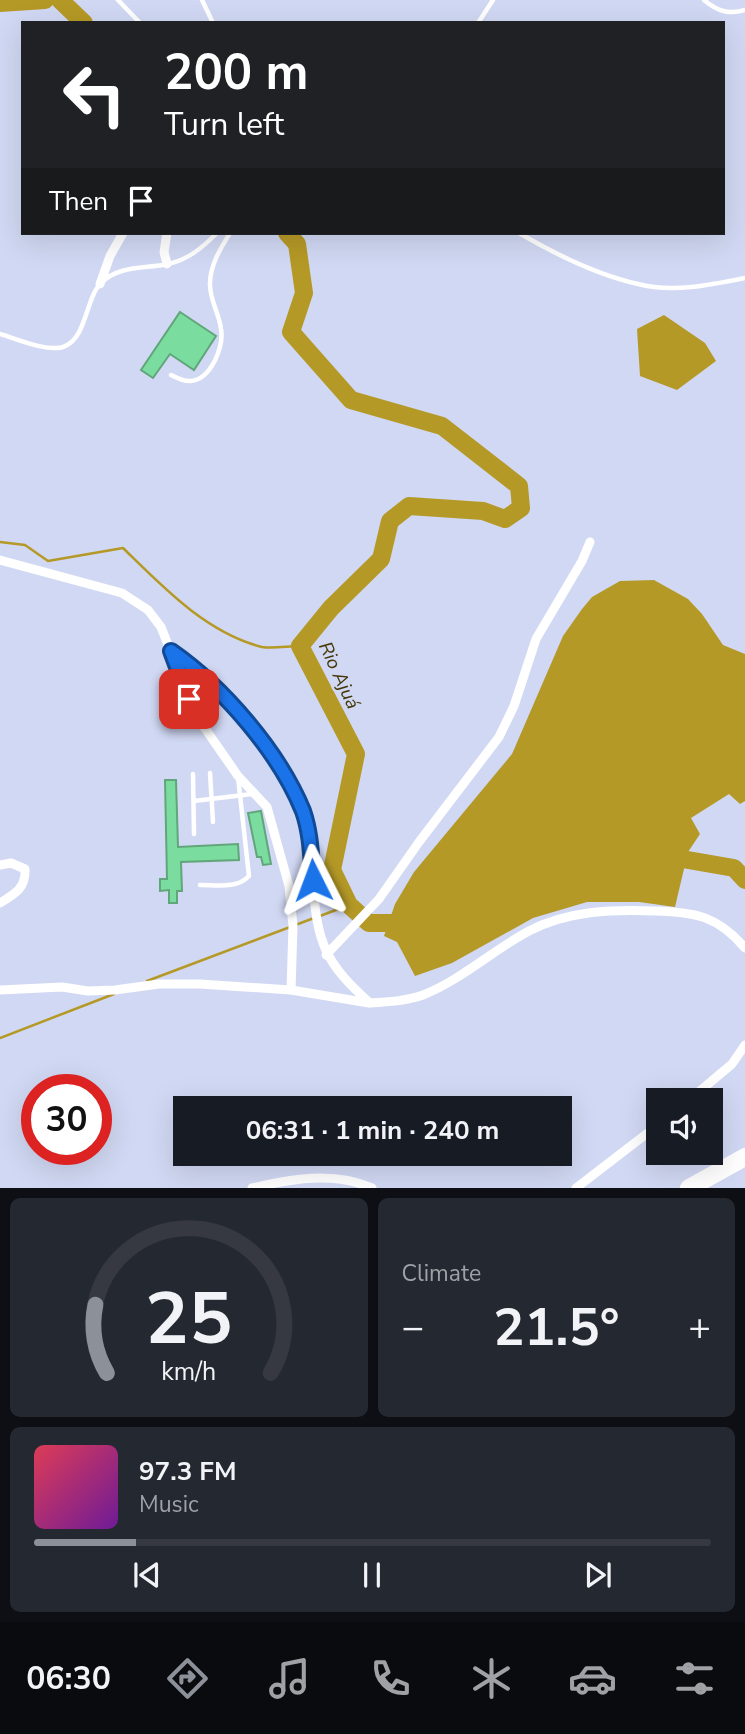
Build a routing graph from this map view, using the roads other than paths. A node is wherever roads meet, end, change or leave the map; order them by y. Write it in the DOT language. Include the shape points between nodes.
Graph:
graph roads {
  1 [pos="118,0"];
  2 [pos="202,0"];
  3 [pos="493,0"];
  4 [pos="704,0"];
  5 [pos="745,10"];
  6 [pos="138,21"];
  7 [pos="212,21"];
  8 [pos="479,21"];
  9 [pos="122,235"];
  10 [pos="167,235"];
  11 [pos="215,235"];
  12 [pos="229,235"];
  13 [pos="523,235"];
  14 [pos="167,264"];
  15 [pos="745,278"];
  16 [pos="100,284"];
  17 [pos="0,334"];
  18 [pos="170,375"];
  19 [pos="590,541"];
  20 [pos="0,560"];
  21 [pos="171,651"];
  22 [pos="210,773"];
  23 [pos="194,774"];
  24 [pos="238,776"];
  25 [pos="257,793"];
  26 [pos="239,796"];
  27 [pos="212,799"];
  28 [pos="194,801"];
  29 [pos="213,822"];
  30 [pos="194,834"];
  31 [pos="0,864"];
  32 [pos="200,885"];
  33 [pos="0,903"];
  34 [pos="745,948"];
  35 [pos="326,955"];
  36 [pos="0,990"];
  37 [pos="291,990"];
  38 [pos="370,1003"];
  39 [pos="745,1045"];
  40 [pos="703,1088"];
  41 [pos="646,1134"];
  42 [pos="745,1157"];
  43 [pos="252,1188"];
  44 [pos="372,1188"];
  45 [pos="576,1188"];
  46 [pos="689,1188"];
  1 -- 6 [label="lane"];
  2 -- 7 [label="lane"];
  3 -- 8 [label="lane"];
  4 -- 5 [label="lane" via="720,11"];
  9 -- 16 [label="street"];
  10 -- 14 [label="street"];
  11 -- 14 [label="lane" via="186,258"];
  12 -- 18 [label="lane" via="218,250 210,279 222,345 206,373 194,381"];
  13 -- 15 [label="lane" via="593,270 639,285 706,286"];
  14 -- 16 [label="lane" via="117,272"];
  16 -- 17 [label="lane" via="71,343 50,347"];
  19 -- 35 [label="street" via="536,639 499,737 379,899"];
  20 -- 21 [label="street" via="122,593 148,610"];
  21 -- 24 [label="street" via="195,714"];
  21 -- 35 [label="street" via="225,696 257,733 302,811 311,842 319,934"];
  22 -- 27 [label="lane"];
  23 -- 28 [label="lane"];
  24 -- 25 [label="street"];
  24 -- 26 [label="lane"];
  25 -- 26 [label="lane"];
  25 -- 37 [label="street" via="267,807 289,886"];
  26 -- 27 [label="lane"];
  26 -- 32 [label="lane" via="249,876 233,885"];
  27 -- 28 [label="lane"];
  27 -- 29 [label="lane"];
  28 -- 30 [label="lane"];
  31 -- 33 [label="street" via="25,869 26,881"];
  34 -- 38 [label="street" via="722,925 701,916 596,912 564,917 530,930 424,995"];
  35 -- 38 [label="street"];
  36 -- 37 [label="street" via="62,986 88,991 200,984"];
  37 -- 38 [label="street"];
  39 -- 40 [label="street" via="732,1064"];
  41 -- 45 [label="street"];
  42 -- 46 [label="highway"];
  43 -- 44 [label="street" via="312,1178 334,1178"];
}
